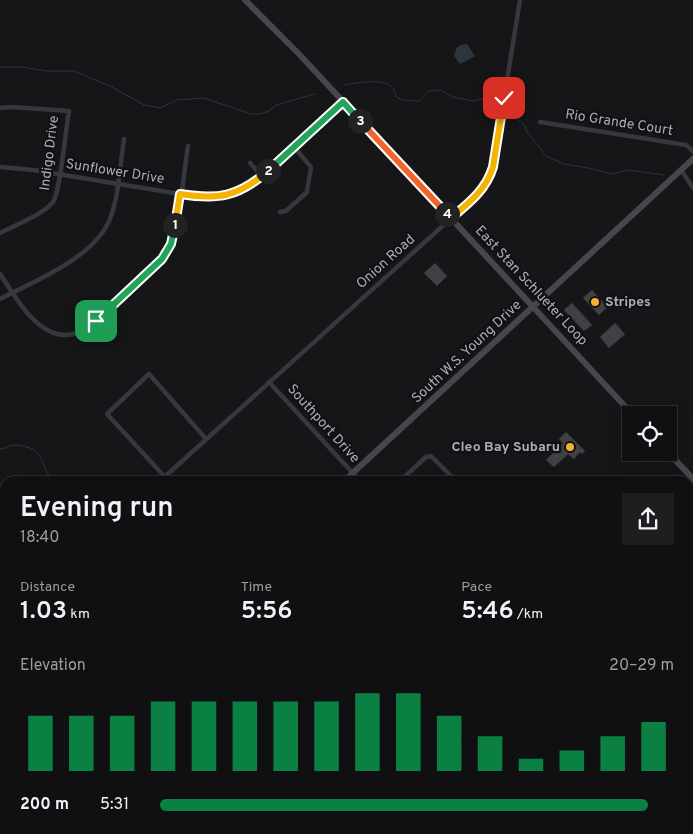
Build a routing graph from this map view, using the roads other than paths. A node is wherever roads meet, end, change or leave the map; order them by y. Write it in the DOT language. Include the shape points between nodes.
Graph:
graph roads {
  1 [pos="245,0"];
  2 [pos="520,0"];
  3 [pos="343,102"];
  4 [pos="0,108"];
  5 [pos="540,122"];
  6 [pos="124,139"];
  7 [pos="188,146"];
  8 [pos="294,147"];
  9 [pos="693,151"];
  10 [pos="693,159"];
  11 [pos="250,163"];
  12 [pos="0,167"];
  13 [pos="681,170"];
  14 [pos="60,175"];
  15 [pos="262,176"];
  16 [pos="117,184"];
  17 [pos="693,188"];
  18 [pos="180,194"];
  19 [pos="280,212"];
  20 [pos="451,218"];
  21 [pos="0,233"];
  22 [pos="0,274"];
  23 [pos="13,292"];
  24 [pos="0,299"];
  25 [pos="534,307"];
  26 [pos="269,382"];
  27 [pos="625,406"];
  28 [pos="206,439"];
  29 [pos="676,461"];
  30 [pos="353,474"];
  31 [pos="164,476"];
  32 [pos="166,476"];
  33 [pos="350,476"];
  34 [pos="405,476"];
  35 [pos="451,476"];
  36 [pos="690,476"];
  1 -- 3 [label="main road, East Stan Schlueter Loop"];
  2 -- 20 [label="street, Onion Road" via="493,167 478,194"];
  3 -- 8 [label="street, Sunflower Drive"];
  3 -- 20 [label="main road, East Stan Schlueter Loop"];
  4 -- 14 [label="street, Indigo Drive" via="69,111"];
  5 -- 9 [label="street, Rio Grande Court" via="686,145"];
  6 -- 16 [label="street"];
  7 -- 18 [label="street"];
  8 -- 15 [label="street, Sunflower Drive"];
  8 -- 19 [label="street" via="311,167 308,190 286,211"];
  10 -- 13 [label="main road, South W.S. Young Drive"];
  11 -- 15 [label="street"];
  12 -- 14 [label="street, Sunflower Drive"];
  13 -- 17 [label="street"];
  13 -- 25 [label="main road, South W.S. Young Drive"];
  14 -- 16 [label="street, Sunflower Drive"];
  14 -- 21 [label="street, Indigo Drive" via="55,198 49,206"];
  15 -- 18 [label="street, Sunflower Drive" via="246,188 228,195 208,198"];
  16 -- 18 [label="street, Sunflower Drive"];
  16 -- 23 [label="street" via="110,220 93,244 74,259"];
  18 -- 23 [label="street" via="174,234 162,259 84,330 65,335 49,332 33,320"];
  20 -- 25 [label="main road, East Stan Schlueter Loop"];
  20 -- 26 [label="street, Onion Road"];
  22 -- 23 [label="street"];
  23 -- 24 [label="street"];
  25 -- 27 [label="main road, East Stan Schlueter Loop"];
  25 -- 30 [label="main road, South W.S. Young Drive"];
  26 -- 28 [label="street, Onion Road"];
  26 -- 30 [label="street, Southport Drive"];
  28 -- 31 [label="street" via="149,374 106,414"];
  28 -- 32 [label="street, Onion Road"];
  29 -- 36 [label="main road"];
  30 -- 33 [label="main road, South W.S. Young Drive"];
  34 -- 35 [label="street" via="431,456"];
}
